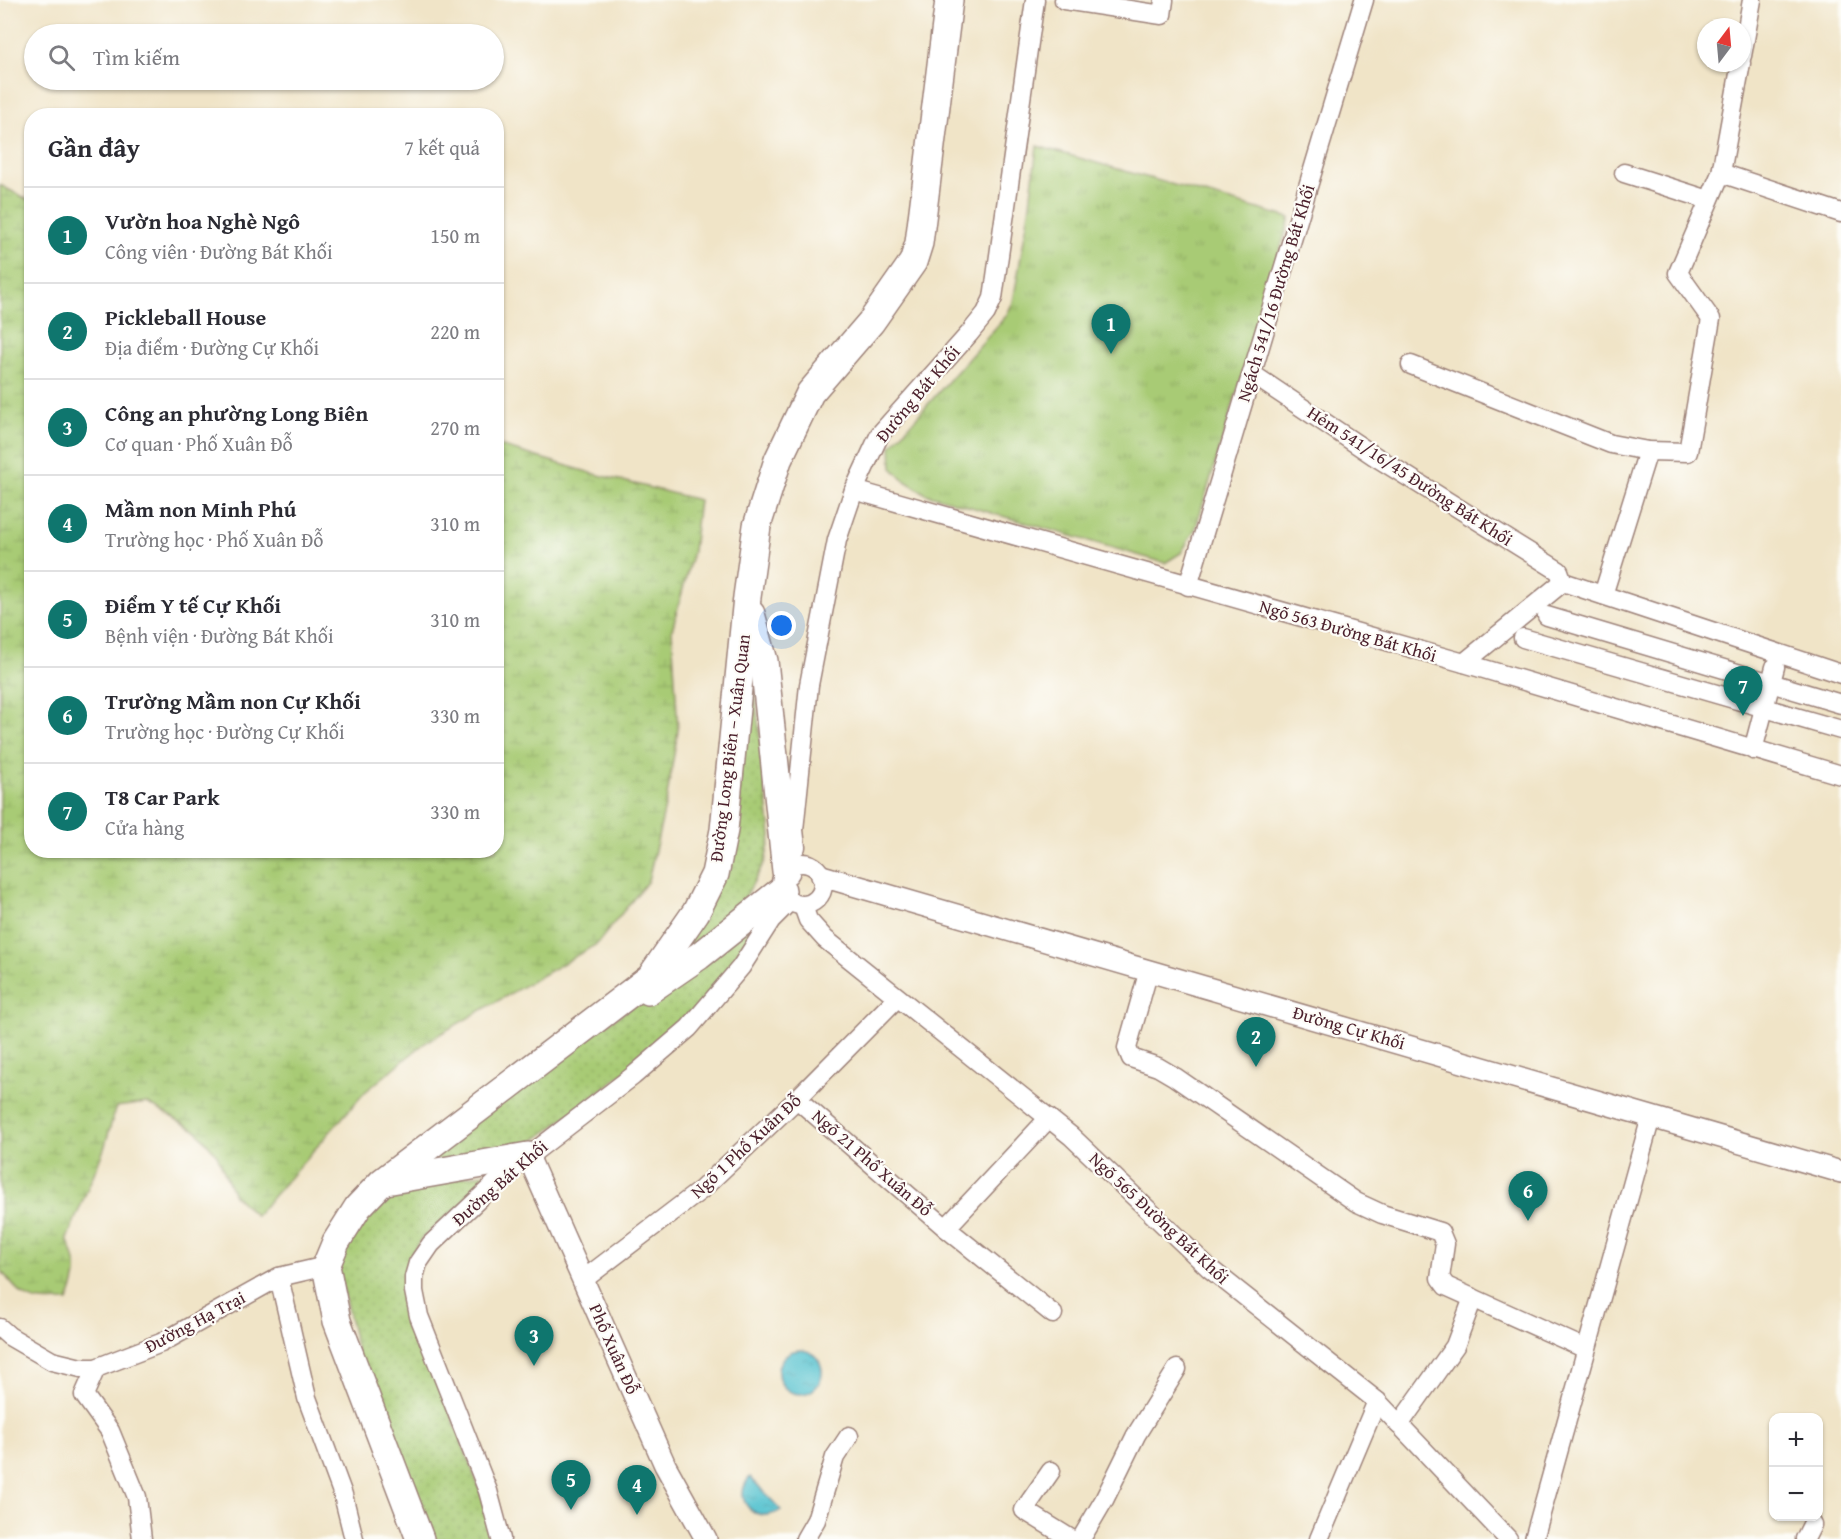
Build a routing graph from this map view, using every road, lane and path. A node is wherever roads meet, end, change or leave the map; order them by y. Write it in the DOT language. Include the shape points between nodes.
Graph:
graph roads {
  1 [pos="1035,0"];
  2 [pos="1064,0"];
  3 [pos="1164,0"];
  4 [pos="1364,0"];
  5 [pos="1752,0"];
  6 [pos="950,2"];
  7 [pos="1749,18"];
  8 [pos="1739,72"];
  9 [pos="1624,173"];
  10 [pos="1721,173"];
  11 [pos="1709,200"];
  12 [pos="1841,213"];
  13 [pos="1411,364"];
  14 [pos="1252,374"];
  15 [pos="1648,451"];
  16 [pos="854,490"];
  17 [pos="1563,582"];
  18 [pos="1188,586"];
  19 [pos="1603,595"];
  20 [pos="747,597"];
  21 [pos="1547,616"];
  22 [pos="1523,638"];
  23 [pos="1464,663"];
  24 [pos="1841,674"];
  25 [pos="1772,675"];
  26 [pos="1841,704"];
  27 [pos="1764,707"];
  28 [pos="1841,730"];
  29 [pos="1753,750"];
  30 [pos="1841,775"];
  31 [pos="822,876"];
  32 [pos="792,886"];
  33 [pos="1149,970"];
  34 [pos="896,999"];
  35 [pos="591,1021"];
  36 [pos="797,1099"];
  37 [pos="1651,1117"];
  38 [pos="1049,1118"];
  39 [pos="528,1156"];
  40 [pos="1841,1172"];
  41 [pos="382,1182"];
  42 [pos="946,1228"];
  43 [pos="326,1266"];
  44 [pos="279,1277"];
  45 [pos="583,1280"];
  46 [pos="1473,1298"];
  47 [pos="1053,1314"];
  48 [pos="0,1328"];
  49 [pos="1586,1349"];
  50 [pos="96,1368"];
  51 [pos="1178,1369"];
  52 [pos="1377,1401"];
  53 [pos="1399,1425"];
  54 [pos="849,1436"];
  55 [pos="1051,1471"];
  56 [pos="142,1539"];
  57 [pos="354,1539"];
  58 [pos="420,1539"];
  59 [pos="501,1539"];
  60 [pos="706,1539"];
  61 [pos="805,1539"];
  62 [pos="1071,1539"];
  63 [pos="1081,1539"];
  64 [pos="1319,1539"];
  65 [pos="1508,1539"];
  66 [pos="1534,1539"];
  1 -- 16 [label="street, Đường Bát Khối" via="993,298 969,334 880,434"];
  2 -- 3 [label="street" via="1162,15"];
  4 -- 14 [label="street, Ngách 541/16 Đường Bát Khối"];
  5 -- 7 [label="street"];
  6 -- 20 [label="main road, Đường Long Biên – Xuân Quan" via="919,243 913,262 871,322 810,393 778,460 758,526"];
  8 -- 10 [label="street"];
  9 -- 11 [label="street"];
  10 -- 11 [label="street"];
  10 -- 12 [label="street"];
  11 -- 15 [label="street" via="1678,273 1711,319 1688,452"];
  13 -- 15 [label="street" via="1611,444"];
  14 -- 17 [label="street, Hẻm 541/16/45 Đường Bát Khối" via="1558,571"];
  14 -- 18 [label="street, Ngách 541/16 Đường Bát Khối"];
  15 -- 19 [label="street"];
  16 -- 18 [label="street, Ngõ 563 Đường Bát Khối"];
  16 -- 32 [label="street, Đường Bát Khối" via="837,540 809,685"];
  17 -- 19 [label="street"];
  17 -- 23 [label="street"];
  18 -- 23 [label="street, Ngõ 563 Đường Bát Khối"];
  19 -- 24 [label="street"];
  20 -- 32 [label="main road" via="764,661"];
  20 -- 35 [label="main road, Đường Long Biên – Xuân Quan" via="724,830 715,874 696,912 650,978"];
  21 -- 25 [label="street"];
  22 -- 27 [label="street"];
  23 -- 29 [label="street, Ngõ 563 Đường Bát Khối"];
  25 -- 26 [label="street"];
  25 -- 27 [label="street"];
  27 -- 28 [label="street"];
  27 -- 29 [label="street"];
  29 -- 30 [label="street, Ngõ 563 Đường Bát Khối"];
  31 -- 32 [label="street" via="814,866"];
  31 -- 32 [label="street" via="820,896 810,904"];
  31 -- 33 [label="street, Đường Cự Khối"];
  32 -- 34 [label="street, Ngõ 565 Đường Bát Khối" via="808,920 825,939"];
  32 -- 35 [label="main road" via="670,977"];
  32 -- 39 [label="street, Đường Bát Khối" via="741,967 689,1028"];
  33 -- 37 [label="street, Đường Cự Khối"];
  33 -- 46 [label="street" via="1127,1048 1131,1058 1175,1077 1356,1202 1440,1232 1445,1240 1439,1272 1442,1283"];
  34 -- 36 [label="street, Ngõ 1 Phố Xuân Đỗ"];
  34 -- 38 [label="street, Ngõ 565 Đường Bát Khối"];
  35 -- 41 [label="main road, Đường Long Biên – Xuân Quan"];
  36 -- 42 [label="street, Ngõ 21 Phố Xuân Đỗ"];
  36 -- 45 [label="street, Ngõ 1 Phố Xuân Đỗ" via="701,1190"];
  37 -- 40 [label="street, Đường Cự Khối"];
  37 -- 49 [label="street"];
  38 -- 42 [label="street"];
  38 -- 52 [label="street, Ngõ 565 Đường Bát Khối" via="1209,1268"];
  39 -- 41 [label="main road"];
  39 -- 45 [label="street, Phố Xuân Đỗ"];
  39 -- 59 [label="street, Đường Bát Khối" via="488,1188 431,1244 414,1277 421,1320 488,1491"];
  41 -- 43 [label="main road, Đường Long Biên – Xuân Quan" via="358,1207"];
  42 -- 47 [label="street, Ngõ 21 Phố Xuân Đỗ"];
  43 -- 44 [label="street, Đường Hạ Trại"];
  43 -- 58 [label="main road" via="337,1321"];
  44 -- 50 [label="street, Đường Hạ Trại" via="161,1343"];
  44 -- 57 [label="street" via="307,1398 343,1495"];
  45 -- 60 [label="street, Phố Xuân Đỗ" via="665,1465"];
  46 -- 49 [label="street"];
  46 -- 53 [label="street" via="1455,1346"];
  48 -- 50 [label="street, Đường Hạ Trại" via="52,1361"];
  49 -- 66 [label="street"];
  50 -- 56 [label="street" via="84,1395 110,1431 137,1497"];
  51 -- 63 [label="street" via="1136,1435"];
  52 -- 53 [label="street, Ngõ 565 Đường Bát Khối"];
  52 -- 64 [label="street"];
  53 -- 65 [label="street, Ngõ 565 Đường Bát Khối"];
  54 -- 61 [label="street" via="835,1457 816,1520"];
  55 -- 62 [label="street" via="1024,1510"];
}
